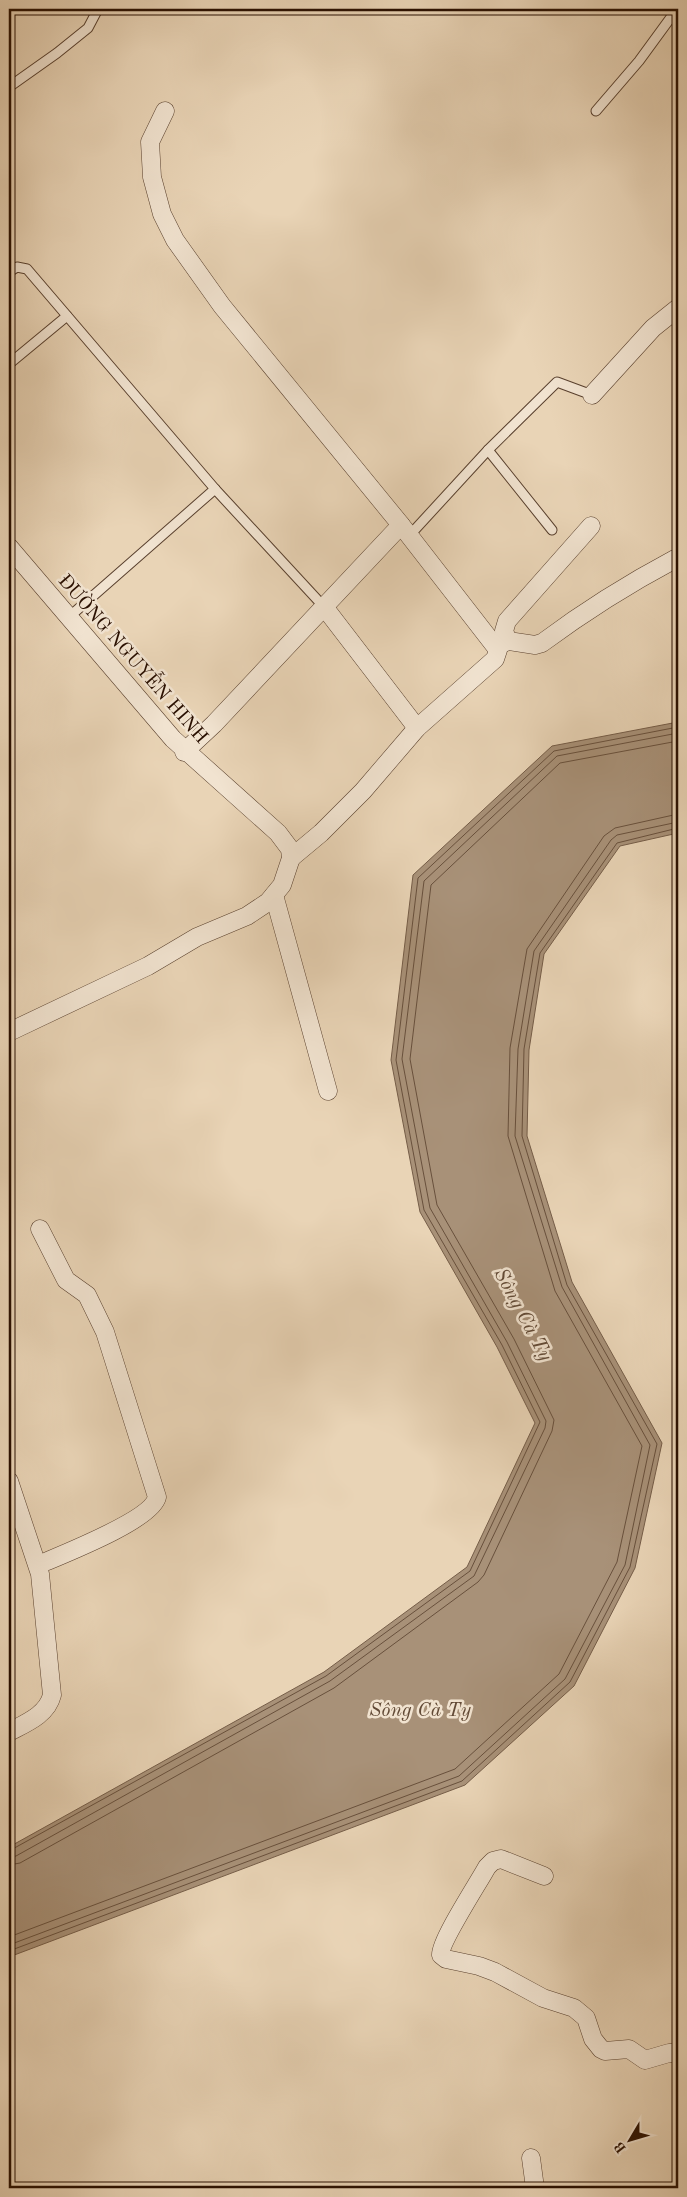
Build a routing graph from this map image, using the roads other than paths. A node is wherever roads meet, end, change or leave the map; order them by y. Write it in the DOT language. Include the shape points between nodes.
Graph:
graph roads {
  1 [pos="98,9"];
  2 [pos="677,9"];
  3 [pos="9,87"];
  4 [pos="164,111"];
  5 [pos="596,111"];
  6 [pos="9,272"];
  7 [pos="678,308"];
  8 [pos="66,316"];
  9 [pos="9,364"];
  10 [pos="592,395"];
  11 [pos="488,450"];
  12 [pos="215,489"];
  13 [pos="591,526"];
  14 [pos="552,530"];
  15 [pos="405,531"];
  16 [pos="9,547"];
  17 [pos="675,559"];
  18 [pos="325,608"];
  19 [pos="69,617"];
  20 [pos="502,643"];
  21 [pos="417,728"];
  22 [pos="184,752"];
  23 [pos="291,858"];
  24 [pos="274,895"];
  25 [pos="9,1032"];
  26 [pos="328,1091"];
  27 [pos="40,1229"];
  28 [pos="9,1481"];
  29 [pos="38,1565"];
  30 [pos="9,1732"];
  31 [pos="544,1876"];
  32 [pos="678,2053"];
  33 [pos="531,2158"];
  34 [pos="535,2188"];
  1 -- 3 [label="lane" via="88,28"];
  2 -- 5 [label="lane" via="639,61"];
  4 -- 15 [label="street" via="150,142 152,176 162,214 176,240 222,306"];
  6 -- 8 [label="lane" via="17,267 27,269"];
  7 -- 10 [label="street" via="653,328"];
  8 -- 9 [label="lane"];
  8 -- 12 [label="lane"];
  10 -- 11 [label="lane" via="557,382"];
  11 -- 14 [label="lane"];
  11 -- 15 [label="lane"];
  12 -- 18 [label="lane"];
  12 -- 19 [label="lane"];
  13 -- 20 [label="street" via="507,621"];
  15 -- 18 [label="street"];
  15 -- 20 [label="street"];
  16 -- 19 [label="street, ĐƯỜNG NGUYỄN HINH"];
  17 -- 20 [label="street" via="586,610 542,643"];
  18 -- 21 [label="street"];
  18 -- 22 [label="street"];
  19 -- 22 [label="street, ĐƯỜNG NGUYỄN HINH"];
  20 -- 21 [label="street" via="495,659"];
  21 -- 23 [label="street" via="363,791"];
  22 -- 23 [label="street, ĐƯỜNG NGUYỄN HINH" via="278,833 290,849"];
  23 -- 24 [label="street" via="282,885"];
  24 -- 25 [label="street" via="247,916"];
  24 -- 26 [label="street"];
  27 -- 29 [label="street" via="66,1280 87,1295 104,1332 157,1497 152,1506 118,1529"];
  28 -- 29 [label="street"];
  29 -- 30 [label="street" via="51,1701 41,1714"];
  31 -- 32 [label="street" via="501,1859 493,1861 442,1947 442,1955 446,1959 495,1972 543,1998 574,2008 586,2018 593,2039 601,2049 629,2049 646,2060"];
  33 -- 34 [label="street"];
}
